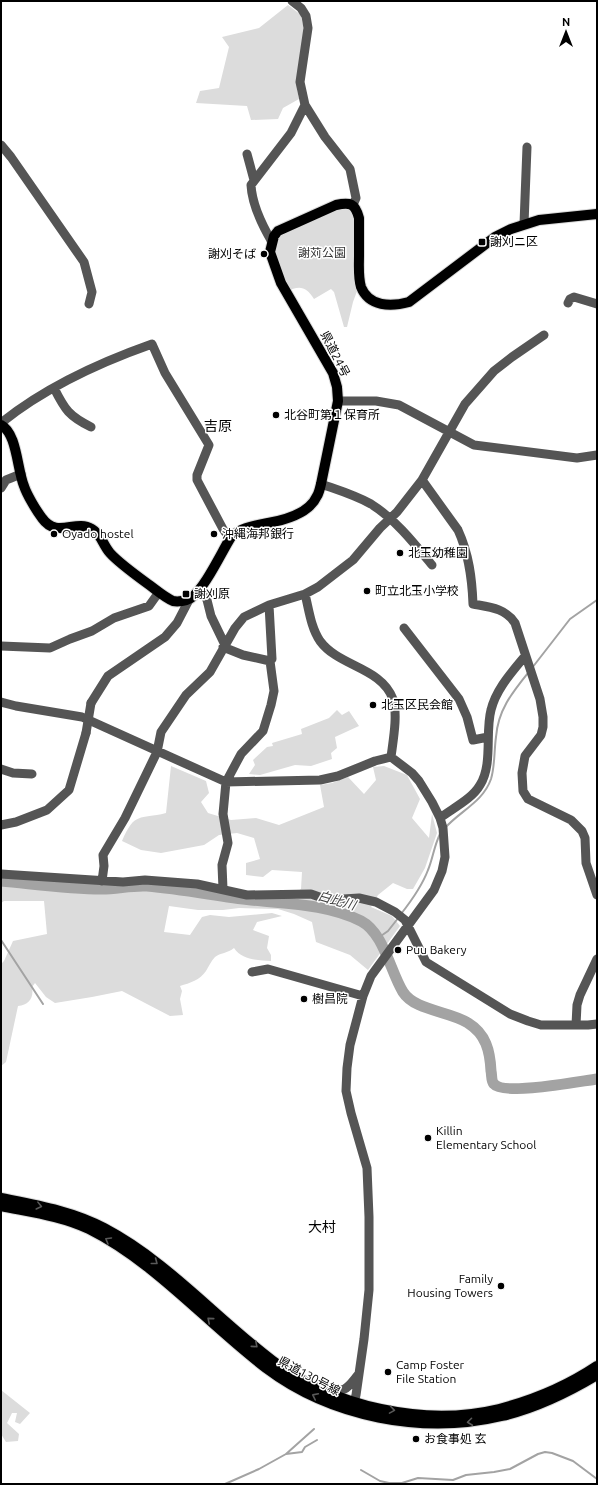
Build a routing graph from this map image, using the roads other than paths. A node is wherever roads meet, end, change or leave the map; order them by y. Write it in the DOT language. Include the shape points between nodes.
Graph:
graph roads {
  1 [pos="292,1"];
  2 [pos="304,110"];
  3 [pos="1,145"];
  4 [pos="527,148"];
  5 [pos="247,154"];
  6 [pos="254,180"];
  7 [pos="353,206"];
  8 [pos="597,214"];
  9 [pos="524,224"];
  10 [pos="272,242"];
  11 [pos="568,303"];
  12 [pos="89,304"];
  13 [pos="597,304"];
  14 [pos="544,335"];
  15 [pos="54,388"];
  16 [pos="338,401"];
  17 [pos="1,424"];
  18 [pos="91,427"];
  19 [pos="449,432"];
  20 [pos="597,455"];
  21 [pos="21,474"];
  22 [pos="422,480"];
  23 [pos="321,484"];
  24 [pos="1,488"];
  25 [pos="390,519"];
  26 [pos="230,539"];
  27 [pos="432,566"];
  28 [pos="201,587"];
  29 [pos="159,592"];
  30 [pos="305,594"];
  31 [pos="190,598"];
  32 [pos="269,605"];
  33 [pos="404,628"];
  34 [pos="1,646"];
  35 [pos="224,646"];
  36 [pos="525,656"];
  37 [pos="270,661"];
  38 [pos="1,702"];
  39 [pos="488,737"];
  40 [pos="157,752"];
  41 [pos="392,757"];
  42 [pos="1,769"];
  43 [pos="32,774"];
  44 [pos="226,782"];
  45 [pos="441,820"];
  46 [pos="1,825"];
  47 [pos="1,874"];
  48 [pos="102,881"];
  49 [pos="223,889"];
  50 [pos="597,895"];
  51 [pos="406,922"];
  52 [pos="597,959"];
  53 [pos="594,971"];
  54 [pos="252,972"];
  55 [pos="363,996"];
  56 [pos="597,1024"];
  57 [pos="576,1025"];
  58 [pos="1,1198"];
  59 [pos="1,1206"];
  60 [pos="597,1366"];
  61 [pos="359,1373"];
  62 [pos="597,1375"];
  63 [pos="319,1389"];
  64 [pos="352,1407"];
  1 -- 2 [label="street" via="306,16 308,28 300,82"];
  2 -- 6 [label="street" via="291,133"];
  2 -- 7 [label="street" via="350,169 356,198"];
  3 -- 12 [label="street" via="84,262 92,292"];
  4 -- 9 [label="street"];
  5 -- 6 [label="street"];
  6 -- 10 [label="street" via="251,193 262,225"];
  7 -- 9 [label="main road" via="359,218 361,287 366,296 384,305 409,302 495,237"];
  7 -- 10 [label="main road" via="345,203 336,205 278,231"];
  8 -- 9 [label="main road"];
  10 -- 16 [label="main road, 県道24号" via="270,252 281,284 332,373"];
  11 -- 13 [label="street" via="574,297"];
  14 -- 19 [label="street" via="494,372 465,404"];
  15 -- 17 [label="street" via="21,407"];
  15 -- 18 [label="street" via="70,415"];
  15 -- 26 [label="street" via="118,356 152,344 165,373 209,445 197,475 198,480"];
  16 -- 19 [label="street" via="376,401 399,405"];
  16 -- 23 [label="main road, 県道24号"];
  17 -- 21 [label="main road" via="11,434"];
  19 -- 20 [label="street" via="474,445 570,457"];
  19 -- 22 [label="street"];
  21 -- 24 [label="street" via="6,480"];
  21 -- 29 [label="main road" via="24,486 42,518 49,525 56,528 86,526 92,529 98,533 110,553"];
  22 -- 25 [label="street"];
  22 -- 36 [label="street" via="462,538 470,566 473,604 498,610 510,616"];
  23 -- 25 [label="street" via="363,500"];
  23 -- 26 [label="main road, 県道24号" via="318,496 305,510 286,519 245,528"];
  25 -- 27 [label="street"];
  25 -- 30 [label="street" via="353,560"];
  26 -- 28 [label="main road, 県道24号"];
  28 -- 31 [label="main road, 県道24号"];
  28 -- 35 [label="street"];
  29 -- 31 [label="main road" via="173,601 180,602"];
  29 -- 34 [label="street" via="149,606 114,618 92,631 50,648"];
  30 -- 32 [label="street"];
  30 -- 41 [label="street" via="311,620 321,642 342,659 378,678 389,690 395,707"];
  31 -- 46 [label="street, bridge" via="177,623 165,637 108,676 91,703 86,733 69,790 47,810"];
  32 -- 35 [label="street" via="244,617"];
  32 -- 37 [label="street" via="272,659"];
  33 -- 39 [label="street" via="459,699 473,740"];
  35 -- 37 [label="street" via="243,655"];
  35 -- 40 [label="street" via="210,672 186,695 161,732"];
  36 -- 39 [label="street" via="494,700"];
  36 -- 50 [label="street" via="540,699 543,728 525,756 522,773 523,791 528,799 571,820 582,831 585,838 586,863"];
  37 -- 44 [label="street" via="274,691 263,731 241,754"];
  38 -- 40 [label="street" via="82,718"];
  39 -- 45 [label="street" via="486,768 482,781 476,791"];
  40 -- 44 [label="street"];
  40 -- 48 [label="street" via="125,818 103,855"];
  41 -- 44 [label="street" via="320,780"];
  41 -- 45 [label="street" via="419,781"];
  42 -- 43 [label="street" via="13,773"];
  44 -- 49 [label="street" via="223,814 228,843 222,865"];
  45 -- 51 [label="street" via="445,857 439,879 434,890"];
  47 -- 48 [label="street"];
  48 -- 49 [label="street" via="145,880"];
  49 -- 51 [label="street" via="247,895 311,894 328,900 359,898 376,902 395,912"];
  51 -- 55 [label="street" via="392,948 371,976"];
  51 -- 57 [label="street" via="426,962 510,1014 541,1025"];
  52 -- 53 [label="street"];
  53 -- 57 [label="street" via="580,995"];
  54 -- 55 [label="street" via="268,969"];
  55 -- 61 [label="street" via="350,1045 346,1091 367,1168 369,1197 369,1290"];
  56 -- 57 [label="street"];
  58 -- 63 [label="main road, 県道130号線, one-way" via="64,1212 117,1235 188,1288 273,1361"];
  64 -- 59 [label="main road, 県道130号線, one-way" via="314,1396 266,1368 129,1253 108,1240 68,1221"];
  64 -- 60 [label="main road, 県道130号線, one-way" via="439,1415 483,1412 541,1396"];
  61 -- 63 [label="street" via="344,1390 337,1392"];
  61 -- 64 [label="street"];
  62 -- 64 [label="main road, 県道130号線, one-way" via="561,1395 525,1410 466,1422 387,1419"];
  63 -- 64 [label="main road, 県道130号線"];
}
